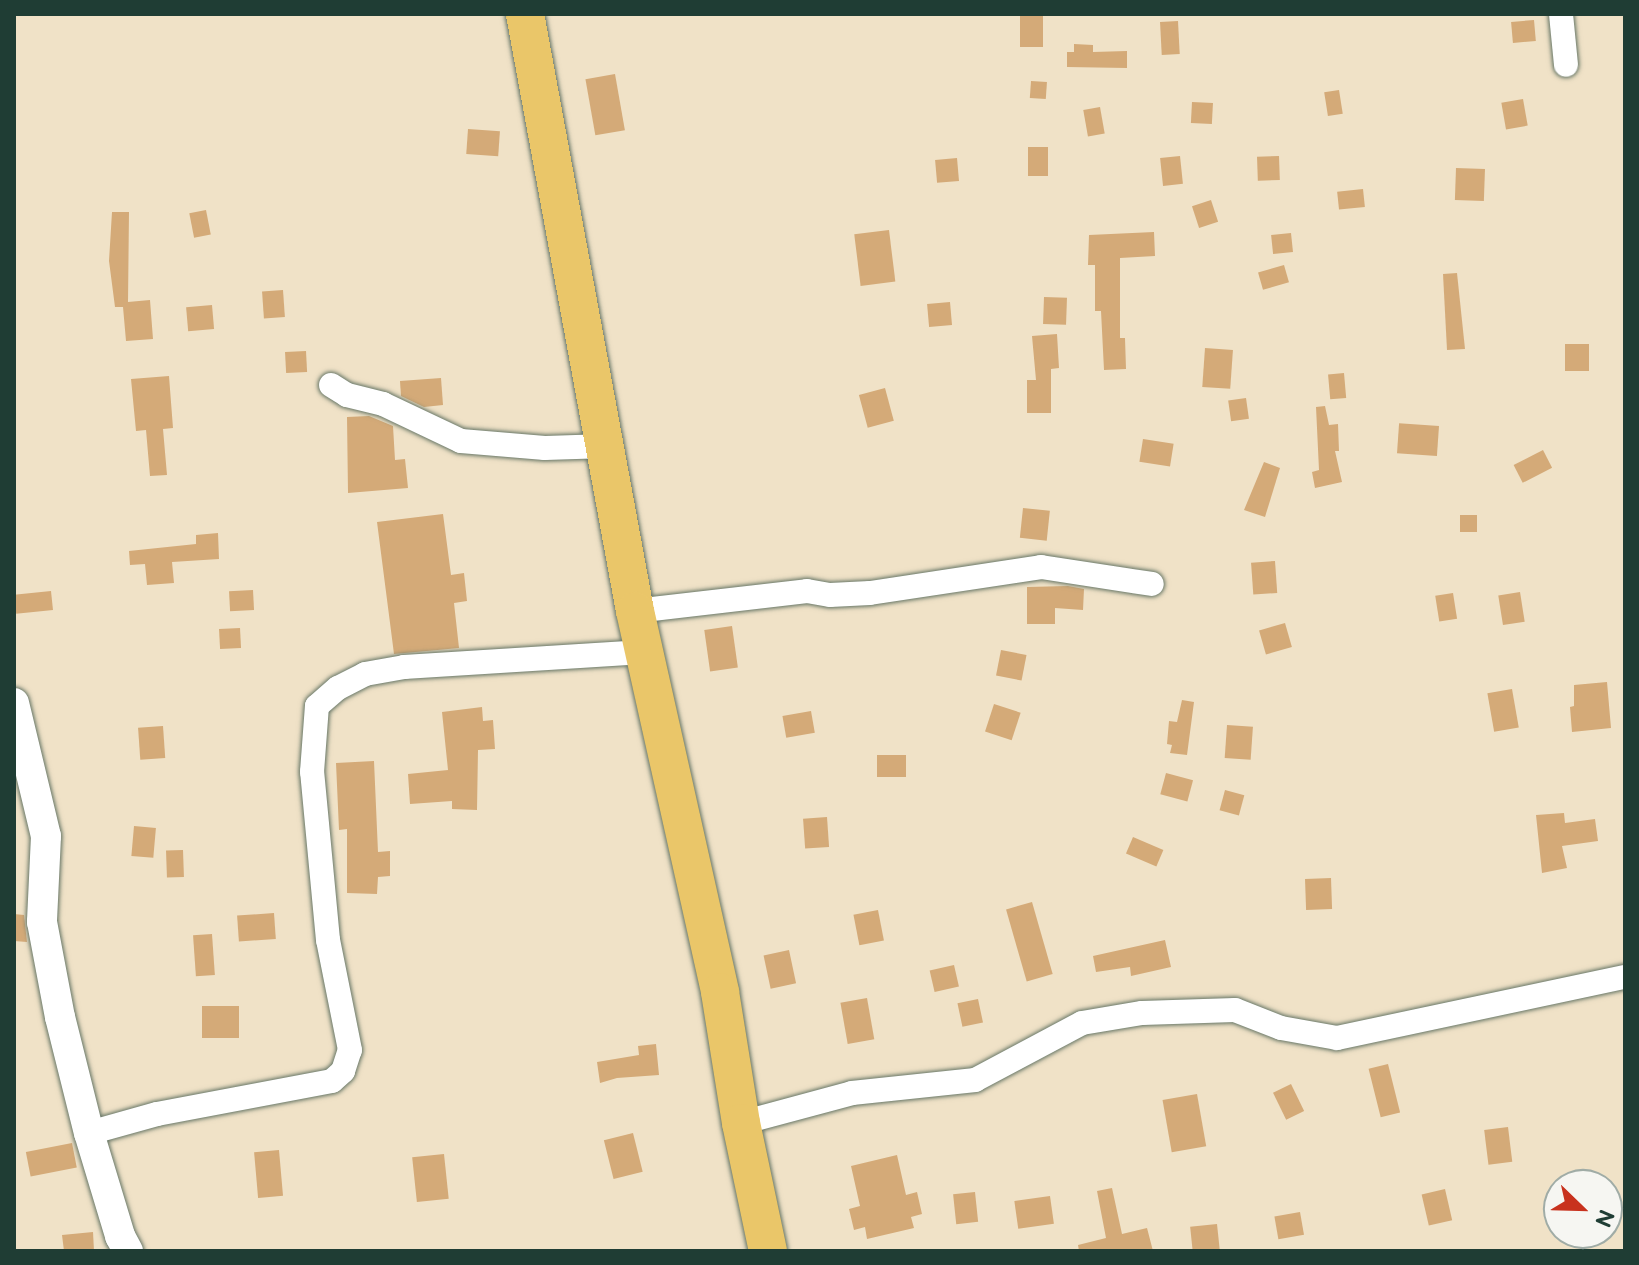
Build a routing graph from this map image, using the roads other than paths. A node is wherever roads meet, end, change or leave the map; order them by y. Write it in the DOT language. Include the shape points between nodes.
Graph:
graph roads {
  1 [pos="525,14"];
  2 [pos="1561,14"];
  3 [pos="1566,65"];
  4 [pos="331,385"];
  5 [pos="607,446"];
  6 [pos="1152,584"];
  7 [pos="635,611"];
  8 [pos="644,652"];
  9 [pos="14,703"];
  10 [pos="1625,977"];
  11 [pos="741,1123"];
  12 [pos="89,1133"];
  13 [pos="128,1251"];
  14 [pos="768,1251"];
  1 -- 5 [label="main road"];
  2 -- 3 [label="street"];
  4 -- 5 [label="street" via="461,441 545,448"];
  5 -- 7 [label="main road"];
  6 -- 7 [label="street" via="1041,567 870,593 807,591"];
  7 -- 8 [label="main road"];
  8 -- 11 [label="main road" via="720,992"];
  8 -- 12 [label="street" via="404,667 365,674 317,706 312,772 330,953 350,1050 343,1071 332,1081 157,1114"];
  9 -- 12 [label="street" via="46,836 42,922"];
  10 -- 11 [label="street" via="1337,1038 1281,1028 1235,1010 1142,1013 1082,1023 975,1080 852,1093"];
  11 -- 14 [label="main road"];
  12 -- 13 [label="street"];
}
